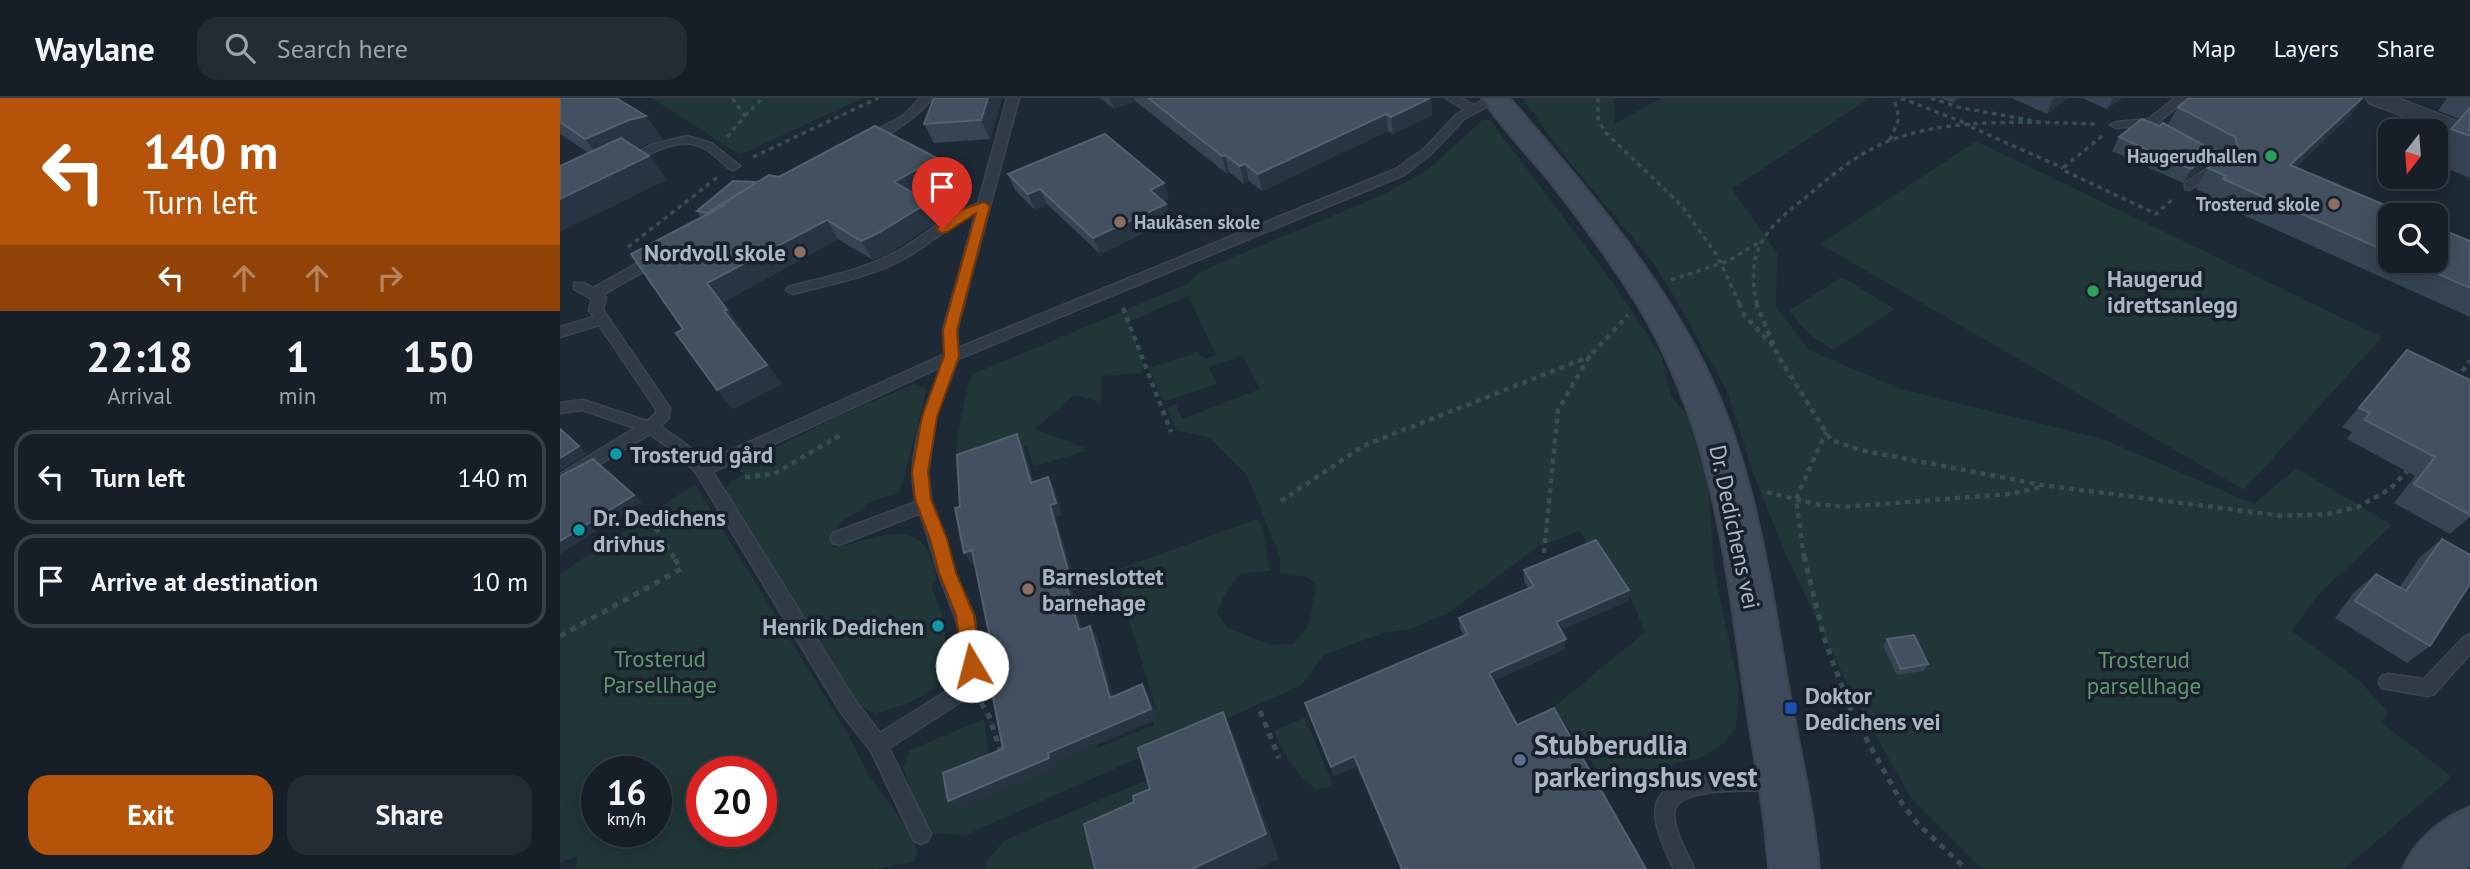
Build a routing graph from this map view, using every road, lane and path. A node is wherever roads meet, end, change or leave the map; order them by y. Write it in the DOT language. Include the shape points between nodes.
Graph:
graph roads {
  1 [pos="732,98"];
  2 [pos="763,98"];
  3 [pos="878,98"];
  4 [pos="927,98"];
  5 [pos="1013,98"];
  6 [pos="1452,98"];
  7 [pos="1598,98"];
  8 [pos="1894,98"];
  9 [pos="1901,98"];
  10 [pos="1931,98"];
  11 [pos="2182,98"];
  12 [pos="2377,98"];
  13 [pos="1487,102"];
  14 [pos="745,116"];
  15 [pos="2419,119"];
  16 [pos="2048,124"];
  17 [pos="2116,125"];
  18 [pos="1973,127"];
  19 [pos="2448,131"];
  20 [pos="2470,134"];
  21 [pos="1890,140"];
  22 [pos="2179,144"];
  23 [pos="850,148"];
  24 [pos="715,150"];
  25 [pos="734,166"];
  26 [pos="612,167"];
  27 [pos="2063,168"];
  28 [pos="2189,186"];
  29 [pos="984,206"];
  30 [pos="1760,241"];
  31 [pos="669,253"];
  32 [pos="1721,264"];
  33 [pos="1660,283"];
  34 [pos="579,286"];
  35 [pos="793,290"];
  36 [pos="595,293"];
  37 [pos="1123,307"];
  38 [pos="1634,308"];
  39 [pos="602,319"];
  40 [pos="560,332"];
  41 [pos="1776,348"];
  42 [pos="951,356"];
  43 [pos="1591,356"];
  44 [pos="2470,361"];
  45 [pos="2454,383"];
  46 [pos="560,408"];
  47 [pos="649,427"];
  48 [pos="1171,432"];
  49 [pos="1826,432"];
  50 [pos="2415,460"];
  51 [pos="703,470"];
  52 [pos="560,482"];
  53 [pos="2043,487"];
  54 [pos="1765,492"];
  55 [pos="1796,499"];
  56 [pos="1281,500"];
  57 [pos="925,505"];
  58 [pos="656,528"];
  59 [pos="839,538"];
  60 [pos="1545,553"];
  61 [pos="560,636"];
  62 [pos="2470,642"];
  63 [pos="968,681"];
  64 [pos="2388,682"];
  65 [pos="1260,711"];
  66 [pos="878,745"];
  67 [pos="1012,748"];
  68 [pos="1279,758"];
  69 [pos="1781,782"];
  70 [pos="2470,831"];
  71 [pos="921,834"];
  72 [pos="1796,864"];
  73 [pos="1684,869"];
  74 [pos="1966,869"];
  75 [pos="2428,869"];
  1 -- 14 [label="path"];
  2 -- 14 [label="path"];
  3 -- 25 [label="path"];
  4 -- 23 [label="lane" via="906,118"];
  5 -- 29 [label="lane"];
  6 -- 13 [label="lane"];
  7 -- 32 [label="path" via="1598,118 1610,139 1682,206"];
  8 -- 21 [label="path" via="1899,118"];
  9 -- 18 [label="path"];
  10 -- 16 [label="path"];
  11 -- 17 [label="lane" via="2152,126"];
  12 -- 15 [label="street"];
  13 -- 42 [label="lane" via="1460,117 1429,151 1400,172"];
  13 -- 69 [label="street, Dr. Dedichens vei" via="1617,248 1668,329 1700,392 1731,488"];
  14 -- 24 [label="path"];
  16 -- 17 [label="path"];
  16 -- 18 [label="path"];
  17 -- 27 [label="path"];
  18 -- 21 [label="path"];
  18 -- 27 [label="path"];
  19 -- 20 [label="street"];
  21 -- 30 [label="path" via="1823,183"];
  22 -- 28 [label="lane" via="2218,166"];
  24 -- 25 [label="lane"];
  24 -- 26 [label="lane" via="696,141 683,141 652,148"];
  25 -- 34 [label="path"];
  27 -- 28 [label="path" via="2156,214"];
  29 -- 35 [label="lane" via="962,214 884,263"];
  29 -- 42 [label="lane" via="950,330"];
  30 -- 32 [label="path" via="1748,253"];
  30 -- 41 [label="path" via="1752,267 1756,305"];
  31 -- 36 [label="lane"];
  32 -- 33 [label="path"];
  32 -- 41 [label="path" via="1745,316"];
  34 -- 36 [label="lane"];
  36 -- 39 [label="lane"];
  37 -- 48 [label="path"];
  38 -- 43 [label="path"];
  39 -- 40 [label="lane"];
  39 -- 47 [label="lane" via="663,408 663,415"];
  41 -- 49 [label="path"];
  42 -- 51 [label="lane"];
  42 -- 57 [label="lane" via="929,417 920,472"];
  43 -- 56 [label="path" via="1363,446"];
  43 -- 60 [label="path" via="1558,410"];
  44 -- 45 [label="path"];
  46 -- 47 [label="lane" via="583,405"];
  47 -- 51 [label="lane"];
  47 -- 52 [label="lane"];
  49 -- 53 [label="path" via="1839,443"];
  49 -- 55 [label="path"];
  50 -- 53 [label="path" via="2380,498 2324,514 2282,514"];
  51 -- 66 [label="lane" via="847,705"];
  53 -- 55 [label="path" via="1844,507"];
  54 -- 55 [label="path"];
  55 -- 74 [label="path" via="1814,598 1852,713 1903,805"];
  57 -- 59 [label="lane"];
  57 -- 63 [label="lane" via="965,615 972,666"];
  58 -- 61 [label="path" via="681,569"];
  62 -- 64 [label="lane" via="2428,688"];
  63 -- 66 [label="lane" via="945,704"];
  63 -- 67 [label="path" via="989,716 1000,753"];
  65 -- 68 [label="path"];
  66 -- 71 [label="lane"];
  69 -- 72 [label="street, Dr. Dedichens vei"];
  69 -- 73 [label="lane" via="1693,785 1670,798 1665,804 1665,824"];
  70 -- 75 [label="street"];
}
